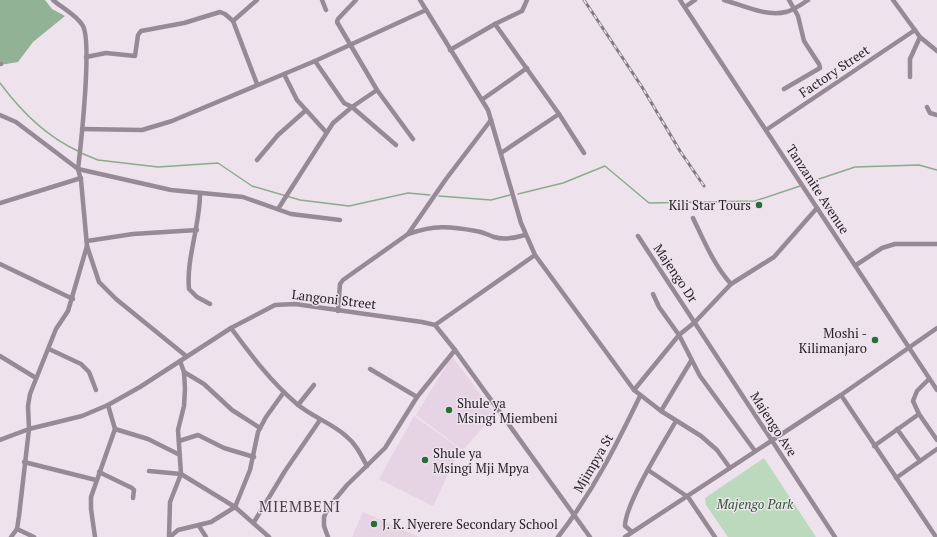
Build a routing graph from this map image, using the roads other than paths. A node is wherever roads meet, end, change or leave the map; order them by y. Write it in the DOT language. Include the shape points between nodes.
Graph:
graph roads {
  1 [pos="257,0"];
  2 [pos="322,0"];
  3 [pos="356,0"];
  4 [pos="420,0"];
  5 [pos="527,0"];
  6 [pos="680,0"];
  7 [pos="695,0"];
  8 [pos="724,0"];
  9 [pos="789,0"];
  10 [pos="808,0"];
  11 [pos="893,0"];
  12 [pos="56,1"];
  13 [pos="685,7"];
  14 [pos="795,9"];
  15 [pos="326,10"];
  16 [pos="426,10"];
  17 [pos="233,21"];
  18 [pos="495,24"];
  19 [pos="915,30"];
  20 [pos="920,37"];
  21 [pos="350,46"];
  22 [pos="450,50"];
  23 [pos="937,51"];
  24 [pos="86,57"];
  25 [pos="315,61"];
  26 [pos="527,68"];
  27 [pos="284,74"];
  28 [pos="910,77"];
  29 [pos="257,84"];
  30 [pos="377,90"];
  31 [pos="784,90"];
  32 [pos="483,99"];
  33 [pos="352,107"];
  34 [pos="927,107"];
  35 [pos="305,111"];
  36 [pos="0,114"];
  37 [pos="559,114"];
  38 [pos="937,115"];
  39 [pos="491,120"];
  40 [pos="82,129"];
  41 [pos="766,130"];
  42 [pos="326,132"];
  43 [pos="413,139"];
  44 [pos="396,145"];
  45 [pos="501,153"];
  46 [pos="584,153"];
  47 [pos="256,160"];
  48 [pos="78,169"];
  49 [pos="81,178"];
  50 [pos="200,193"];
  51 [pos="0,203"];
  52 [pos="817,208"];
  53 [pos="278,209"];
  54 [pos="693,218"];
  55 [pos="340,220"];
  56 [pos="197,230"];
  57 [pos="408,234"];
  58 [pos="525,235"];
  59 [pos="638,236"];
  60 [pos="87,244"];
  61 [pos="937,244"];
  62 [pos="535,255"];
  63 [pos="0,264"];
  64 [pos="856,265"];
  65 [pos="731,284"];
  66 [pos="653,294"];
  67 [pos="73,299"];
  68 [pos="210,304"];
  69 [pos="338,311"];
  70 [pos="695,322"];
  71 [pos="435,325"];
  72 [pos="231,328"];
  73 [pos="937,328"];
  74 [pos="679,335"];
  75 [pos="910,348"];
  76 [pos="49,349"];
  77 [pos="455,350"];
  78 [pos="0,356"];
  79 [pos="186,356"];
  80 [pos="180,361"];
  81 [pos="690,361"];
  82 [pos="370,369"];
  83 [pos="184,372"];
  84 [pos="36,378"];
  85 [pos="929,380"];
  86 [pos="314,385"];
  87 [pos="96,390"];
  88 [pos="634,390"];
  89 [pos="937,390"];
  90 [pos="284,392"];
  91 [pos="841,395"];
  92 [pos="640,396"];
  93 [pos="417,397"];
  94 [pos="108,405"];
  95 [pos="298,405"];
  96 [pos="661,411"];
  97 [pos="918,414"];
  98 [pos="320,420"];
  99 [pos="676,421"];
  100 [pos="260,428"];
  101 [pos="29,429"];
  102 [pos="115,429"];
  103 [pos="897,429"];
  104 [pos="0,440"];
  105 [pos="937,440"];
  106 [pos="178,441"];
  107 [pos="771,441"];
  108 [pos="874,446"];
  109 [pos="937,449"];
  110 [pos="755,451"];
  111 [pos="180,455"];
  112 [pos="254,457"];
  113 [pos="920,461"];
  114 [pos="24,462"];
  115 [pos="367,466"];
  116 [pos="730,468"];
  117 [pos="648,470"];
  118 [pos="149,471"];
  119 [pos="99,472"];
  120 [pos="181,474"];
  121 [pos="896,478"];
  122 [pos="96,480"];
  123 [pos="688,497"];
  124 [pos="133,498"];
  125 [pos="235,507"];
  126 [pos="575,515"];
  127 [pos="254,522"];
  128 [pos="199,526"];
  129 [pos="17,529"];
  130 [pos="632,532"];
  131 [pos="12,537"];
  132 [pos="34,537"];
  133 [pos="95,537"];
  134 [pos="169,537"];
  135 [pos="206,537"];
  136 [pos="269,537"];
  137 [pos="328,537"];
  138 [pos="558,537"];
  139 [pos="590,537"];
  140 [pos="625,537"];
  141 [pos="715,537"];
  142 [pos="835,537"];
  143 [pos="936,537"];
  1 -- 17 [label="street"];
  2 -- 15 [label="street"];
  3 -- 21 [label="street" via="337,20"];
  4 -- 16 [label="street"];
  5 -- 18 [label="street" via="522,11"];
  6 -- 13 [label="street, Tanzanite Avenue"];
  7 -- 13 [label="street"];
  8 -- 14 [label="street" via="776,13"];
  9 -- 14 [label="street"];
  10 -- 14 [label="street"];
  11 -- 19 [label="street"];
  12 -- 24 [label="street" via="81,23 86,33"];
  13 -- 41 [label="street, Tanzanite Avenue"];
  14 -- 31 [label="street" via="804,41 820,68"];
  16 -- 21 [label="street"];
  16 -- 22 [label="street"];
  17 -- 24 [label="street" via="225,14 214,13 184,23 141,31 135,56 106,53"];
  17 -- 29 [label="street"];
  18 -- 22 [label="street"];
  18 -- 26 [label="street"];
  19 -- 20 [label="street"];
  19 -- 41 [label="street, Factory Street"];
  20 -- 23 [label="street"];
  20 -- 28 [label="street" via="910,60"];
  21 -- 25 [label="street"];
  21 -- 30 [label="street"];
  22 -- 32 [label="street"];
  24 -- 40 [label="street"];
  25 -- 27 [label="street"];
  25 -- 33 [label="street" via="344,103"];
  26 -- 32 [label="street"];
  26 -- 37 [label="street"];
  27 -- 29 [label="street"];
  27 -- 35 [label="street"];
  29 -- 40 [label="street" via="158,126 142,130"];
  30 -- 33 [label="street"];
  30 -- 43 [label="street"];
  32 -- 39 [label="street"];
  33 -- 42 [label="street" via="333,122"];
  33 -- 44 [label="street"];
  34 -- 38 [label="street" via="930,114"];
  35 -- 42 [label="street"];
  35 -- 47 [label="street" via="278,134"];
  36 -- 48 [label="street" via="16,122"];
  37 -- 45 [label="street"];
  37 -- 46 [label="street"];
  39 -- 45 [label="street"];
  39 -- 57 [label="street"];
  40 -- 48 [label="street"];
  41 -- 52 [label="street, Tanzanite Avenue"];
  42 -- 53 [label="street"];
  45 -- 58 [label="street"];
  48 -- 49 [label="street"];
  48 -- 50 [label="street" via="171,190"];
  49 -- 51 [label="street"];
  49 -- 60 [label="street"];
  50 -- 53 [label="street" via="243,197"];
  50 -- 56 [label="street"];
  52 -- 64 [label="street, Tanzanite Avenue"];
  52 -- 65 [label="street" via="774,257"];
  53 -- 55 [label="street" via="291,214"];
  54 -- 65 [label="street" via="709,252"];
  56 -- 60 [label="street" via="133,234"];
  56 -- 68 [label="street" via="189,289 196,297"];
  57 -- 58 [label="street" via="439,226 478,231 496,237"];
  57 -- 69 [label="street" via="343,280 340,284"];
  58 -- 62 [label="street"];
  59 -- 70 [label="street, Majengo Dr"];
  60 -- 67 [label="street" via="75,283"];
  60 -- 79 [label="street" via="99,282"];
  61 -- 64 [label="street" via="895,244 882,248"];
  62 -- 71 [label="street"];
  62 -- 88 [label="street"];
  63 -- 67 [label="street"];
  64 -- 75 [label="street, Tanzanite Avenue"];
  65 -- 70 [label="street"];
  66 -- 74 [label="street"];
  67 -- 76 [label="street" via="56,329"];
  69 -- 71 [label="street, Langoni Street"];
  69 -- 72 [label="street, Langoni Street" via="295,304 275,305"];
  70 -- 74 [label="street"];
  70 -- 107 [label="street, Majengo Ave"];
  71 -- 77 [label="street"];
  72 -- 79 [label="street, Langoni Street"];
  72 -- 90 [label="street"];
  73 -- 75 [label="street"];
  74 -- 81 [label="street"];
  74 -- 88 [label="street"];
  75 -- 85 [label="street, Tanzanite Avenue"];
  75 -- 91 [label="street"];
  76 -- 84 [label="street"];
  76 -- 87 [label="street" via="81,364 89,372"];
  77 -- 93 [label="street"];
  77 -- 126 [label="street"];
  78 -- 84 [label="street"];
  79 -- 80 [label="street, Langoni Street"];
  80 -- 83 [label="street"];
  80 -- 94 [label="street, Langoni Street"];
  81 -- 96 [label="street"];
  81 -- 110 [label="street"];
  82 -- 93 [label="street"];
  83 -- 100 [label="street" via="204,384 232,410"];
  83 -- 106 [label="street" via="185,399"];
  84 -- 101 [label="street" via="28,406"];
  85 -- 89 [label="street, Tanzanite Avenue"];
  85 -- 97 [label="street" via="913,396"];
  86 -- 95 [label="street"];
  88 -- 92 [label="street"];
  90 -- 95 [label="street"];
  90 -- 100 [label="street"];
  91 -- 107 [label="street"];
  91 -- 108 [label="street"];
  92 -- 96 [label="street"];
  92 -- 126 [label="street, Mjimpya St" via="611,456"];
  93 -- 115 [label="street" via="384,448"];
  94 -- 101 [label="street, Langoni Street" via="82,416"];
  94 -- 102 [label="street"];
  95 -- 98 [label="street"];
  96 -- 99 [label="street"];
  97 -- 103 [label="street"];
  97 -- 105 [label="street"];
  98 -- 115 [label="street" via="345,435 356,447"];
  98 -- 127 [label="street"];
  99 -- 116 [label="street" via="701,436 717,450"];
  99 -- 117 [label="street"];
  100 -- 112 [label="street"];
  101 -- 104 [label="street, Langoni Street"];
  101 -- 114 [label="street"];
  102 -- 111 [label="street" via="148,440"];
  102 -- 119 [label="street"];
  103 -- 108 [label="street"];
  103 -- 113 [label="street"];
  106 -- 111 [label="street"];
  106 -- 112 [label="street" via="198,435 224,448"];
  107 -- 110 [label="street"];
  107 -- 142 [label="street, Majengo Ave"];
  108 -- 121 [label="street"];
  109 -- 113 [label="street"];
  110 -- 116 [label="street"];
  111 -- 120 [label="street"];
  112 -- 125 [label="street"];
  113 -- 121 [label="street"];
  114 -- 122 [label="street"];
  114 -- 129 [label="street"];
  115 -- 137 [label="street" via="328,508 324,517"];
  116 -- 123 [label="street"];
  117 -- 123 [label="street"];
  117 -- 130 [label="street" via="626,516 625,526"];
  118 -- 120 [label="street"];
  119 -- 122 [label="street"];
  119 -- 124 [label="street" via="132,488 135,494"];
  120 -- 125 [label="street"];
  120 -- 134 [label="street" via="170,502"];
  121 -- 143 [label="street"];
  122 -- 133 [label="street" via="91,497"];
  123 -- 130 [label="street"];
  123 -- 141 [label="street"];
  125 -- 127 [label="street"];
  125 -- 128 [label="street" via="211,522"];
  126 -- 138 [label="street, Mjimpya St"];
  126 -- 139 [label="street"];
  127 -- 136 [label="street"];
  128 -- 134 [label="street" via="178,530"];
  128 -- 135 [label="street"];
  129 -- 131 [label="street"];
  129 -- 132 [label="street"];
  130 -- 140 [label="street"];
}
